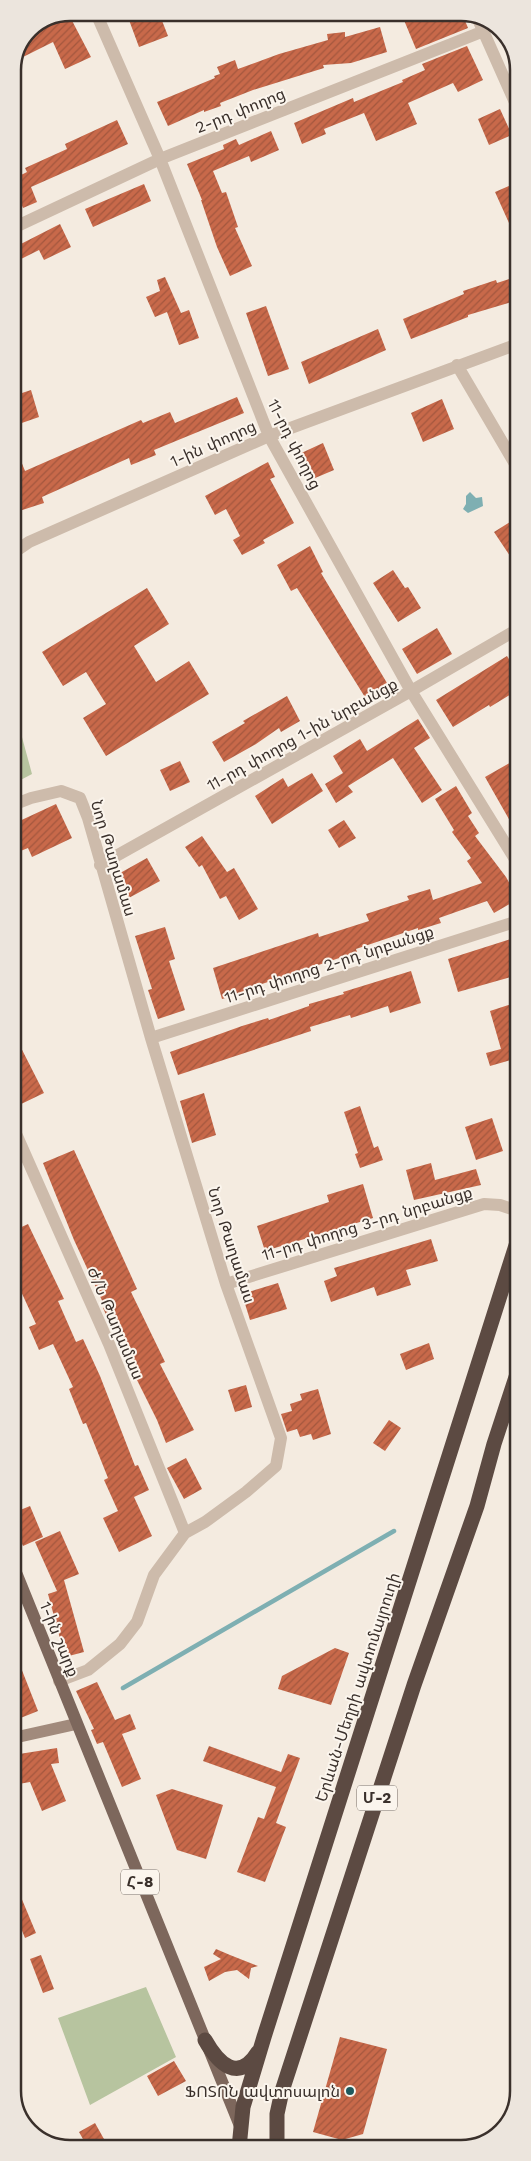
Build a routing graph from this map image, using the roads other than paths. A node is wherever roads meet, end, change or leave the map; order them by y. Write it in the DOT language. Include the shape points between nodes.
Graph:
graph roads {
  1 [pos="100,21"];
  2 [pos="481,26"];
  3 [pos="484,31"];
  4 [pos="510,89"];
  5 [pos="160,159"];
  6 [pos="21,224"];
  7 [pos="510,347"];
  8 [pos="457,365"];
  9 [pos="269,436"];
  10 [pos="510,456"];
  11 [pos="21,548"];
  12 [pos="510,634"];
  13 [pos="411,691"];
  14 [pos="21,802"];
  15 [pos="510,851"];
  16 [pos="100,865"];
  17 [pos="510,925"];
  18 [pos="151,1038"];
  19 [pos="21,1145"];
  20 [pos="510,1208"];
  21 [pos="510,1264"];
  22 [pos="226,1284"];
  23 [pos="510,1395"];
  24 [pos="185,1533"];
  25 [pos="21,1585"];
  26 [pos="59,1681"];
  27 [pos="76,1724"];
  28 [pos="21,1736"];
  29 [pos="264,2037"];
  30 [pos="205,2040"];
  31 [pos="240,2126"];
  32 [pos="239,2140"];
  33 [pos="246,2140"];
  34 [pos="277,2140"];
  1 -- 5 [label="street, 11-րդ փողոց"];
  2 -- 3 [label="street"];
  3 -- 4 [label="street"];
  3 -- 5 [label="street, 2-րդ փողոց"];
  5 -- 6 [label="street, 2-րդ փողոց"];
  5 -- 9 [label="street, 11-րդ փողոց"];
  7 -- 8 [label="street, 1-ին փողոց"];
  8 -- 9 [label="street, 1-ին փողոց"];
  8 -- 10 [label="street"];
  9 -- 11 [label="street, 1-ին փողոց"];
  9 -- 13 [label="street, 11-րդ փողոց"];
  12 -- 13 [label="street, 11-րդ փողոց 1-ին նրբանցք"];
  13 -- 15 [label="street, 11-րդ փողոց"];
  13 -- 16 [label="street, 11-րդ փողոց 1-ին նրբանցք"];
  14 -- 16 [label="street, Նոր Թաղամաս" via="61,791 80,798"];
  16 -- 18 [label="street, Նոր Թաղամաս"];
  17 -- 18 [label="street, 11-րդ փողոց 2-րդ նրբանցք"];
  18 -- 22 [label="street, Նոր Թաղամաս"];
  19 -- 24 [label="street, Ժ/Ն Թաղամաս" via="109,1344"];
  20 -- 22 [label="street, 11-րդ փողոց 3-րդ նրբանցք" via="484,1204"];
  21 -- 29 [label="highway, Երևան-Մեղրի ավտոմայրուղի / Մ-2"];
  22 -- 24 [label="street, Նոր Թաղամաս" via="281,1438 276,1466 206,1522"];
  23 -- 34 [label="highway, Մ-2" via="477,1506 414,1685 282,2091 277,2114"];
  24 -- 26 [label="street, Նոր Թաղամաս" via="154,1575 137,1622 120,1644 88,1670"];
  25 -- 26 [label="main road, 1-ին շարք / Հ-8"];
  26 -- 27 [label="main road, 1-ին շարք / Հ-8"];
  27 -- 28 [label="street"];
  27 -- 30 [label="main road, Հ-8"];
  29 -- 30 [label="highway" via="253,2059 238,2068 222,2064"];
  29 -- 31 [label="highway, Երևան-Մեղրի ավտոմայրուղի / Մ-2"];
  30 -- 31 [label="main road, Հ-8"];
  31 -- 32 [label="highway, Երևան-Մեղրի ավտոմայրուղի / Մ-2"];
  31 -- 33 [label="highway"];
}
